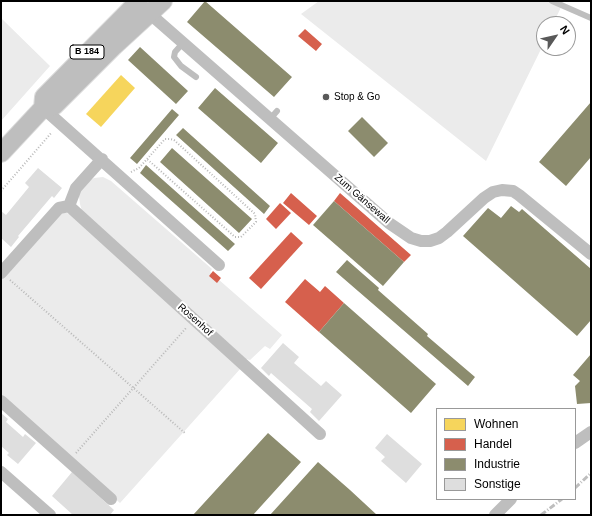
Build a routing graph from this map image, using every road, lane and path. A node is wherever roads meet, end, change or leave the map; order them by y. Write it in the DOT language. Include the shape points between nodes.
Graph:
graph roads {
  1 [pos="163,1"];
  2 [pos="552,1"];
  3 [pos="144,7"];
  4 [pos="591,18"];
  5 [pos="182,43"];
  6 [pos="196,78"];
  7 [pos="44,108"];
  8 [pos="1,153"];
  9 [pos="102,159"];
  10 [pos="148,159"];
  11 [pos="121,176"];
  12 [pos="69,206"];
  13 [pos="591,254"];
  14 [pos="218,265"];
  15 [pos="1,273"];
  16 [pos="194,319"];
  17 [pos="133,388"];
  18 [pos="1,401"];
  19 [pos="591,432"];
  20 [pos="186,434"];
  21 [pos="320,434"];
  22 [pos="576,442"];
  23 [pos="68,461"];
  24 [pos="1,472"];
  25 [pos="110,499"];
  26 [pos="510,500"];
  27 [pos="50,515"];
  28 [pos="496,515"];
  1 -- 3 [label="main road, B 184"];
  2 -- 4 [label="lane"];
  3 -- 5 [label="street, Zum Gänsewall"];
  3 -- 7 [label="main road, B 184" via="114,46 54,106"];
  5 -- 6 [label="lane" via="174,57"];
  5 -- 13 [label="street, Zum Gänsewall" via="274,115 389,223 411,238 420,241 439,238 484,198 502,190 513,191 519,195"];
  7 -- 8 [label="main road, B 184"];
  7 -- 9 [label="street"];
  9 -- 11 [label="street"];
  9 -- 12 [label="street" via="76,188"];
  10 -- 10 [label="path" via="235,237 241,237 256,222 255,214 174,140 165,139"];
  10 -- 11 [label="path" via="139,168"];
  11 -- 14 [label="street"];
  12 -- 15 [label="street" via="59,208"];
  12 -- 16 [label="street, Rosenhof"];
  15 -- 17 [label="path"];
  16 -- 17 [label="path"];
  16 -- 21 [label="street, Rosenhof"];
  17 -- 20 [label="path"];
  17 -- 23 [label="path"];
  18 -- 23 [label="street"];
  19 -- 22 [label="street"];
  23 -- 25 [label="street"];
  24 -- 27 [label="street"];
  26 -- 28 [label="street"];
}
